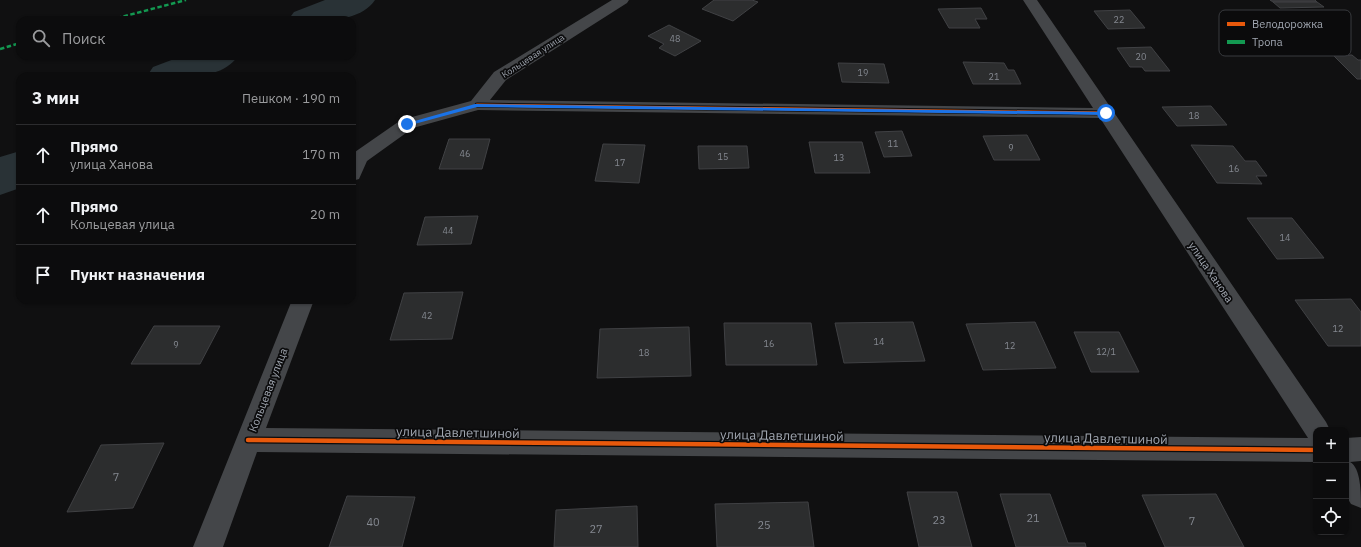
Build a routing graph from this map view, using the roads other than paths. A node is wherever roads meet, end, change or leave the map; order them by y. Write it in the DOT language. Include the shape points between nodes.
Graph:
graph roads {
  1 [pos="622,0"];
  2 [pos="1030,0"];
  3 [pos="477,105"];
  4 [pos="1106,113"];
  5 [pos="356,166"];
  6 [pos="301,304"];
  7 [pos="1315,427"];
  8 [pos="248,440"];
  9 [pos="1361,449"];
  10 [pos="1313,450"];
  11 [pos="1349,450"];
  12 [pos="1349,477"];
  13 [pos="1361,495"];
  14 [pos="208,547"];
  1 -- 3 [label="street, Кольцевая улица" via="500,76"];
  2 -- 4 [label="street, улица Ханова"];
  3 -- 4 [label="street"];
  3 -- 5 [label="street" via="407,124 359,158"];
  4 -- 7 [label="street, улица Ханова"];
  6 -- 8 [label="street, Кольцевая улица"];
  8 -- 10 [label="street, улица Давлетшиной"];
  8 -- 14 [label="street, Кольцевая улица"];
  9 -- 11 [label="street"];
  12 -- 13 [label="street"];
}
